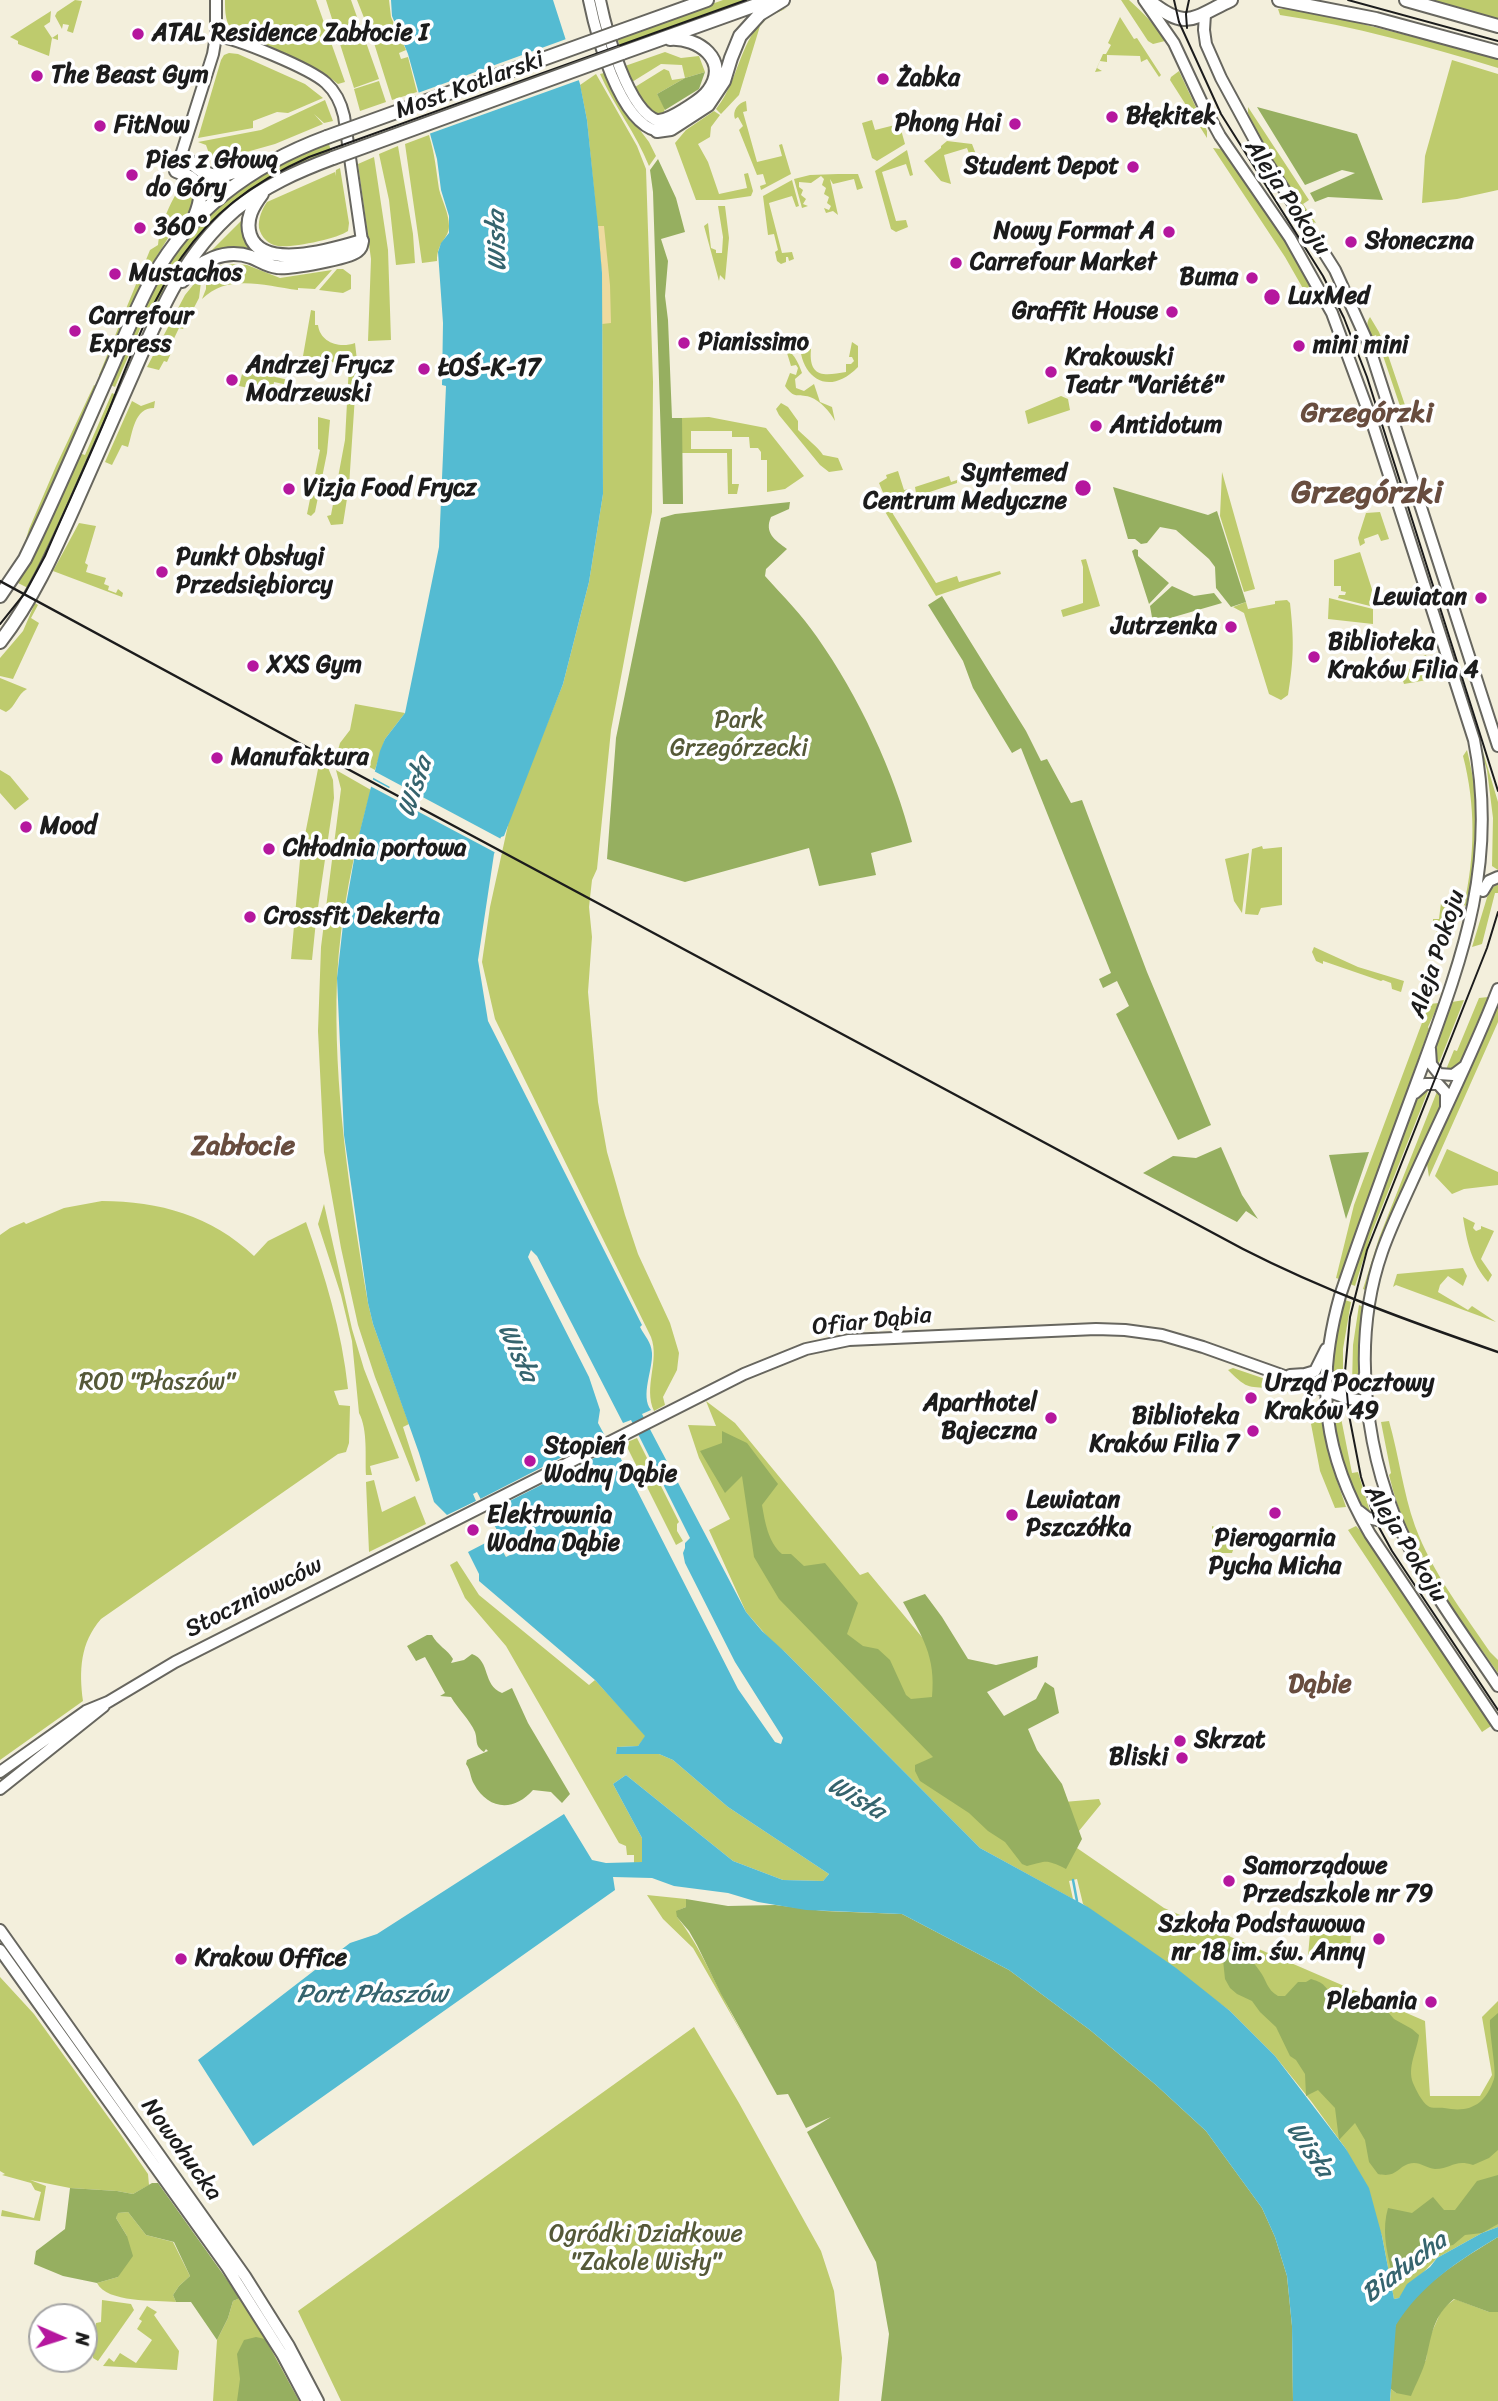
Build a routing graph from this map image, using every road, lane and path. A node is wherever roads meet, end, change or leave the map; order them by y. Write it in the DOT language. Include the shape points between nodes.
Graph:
graph roads {
  1 [pos="216,0"];
  2 [pos="589,0"];
  3 [pos="600,0"];
  4 [pos="706,0"];
  5 [pos="770,0"];
  6 [pos="783,0"];
  7 [pos="1146,0"];
  8 [pos="1210,0"];
  9 [pos="1231,0"];
  10 [pos="1279,0"];
  11 [pos="1406,0"];
  12 [pos="1205,14"];
  13 [pos="1498,26"];
  14 [pos="216,36"];
  15 [pos="663,40"];
  16 [pos="1498,52"];
  17 [pos="658,126"];
  18 [pos="181,156"];
  19 [pos="277,158"];
  20 [pos="176,171"];
  21 [pos="272,185"];
  22 [pos="189,226"];
  23 [pos="1309,227"];
  24 [pos="1290,238"];
  25 [pos="362,241"];
  26 [pos="159,313"];
  27 [pos="1385,393"];
  28 [pos="1365,401"];
  29 [pos="0,596"];
  30 [pos="0,642"];
  31 [pos="1498,746"];
  32 [pos="1498,877"];
  33 [pos="1480,900"];
  34 [pos="1498,989"];
  35 [pos="1432,1039"];
  36 [pos="1469,1058"];
  37 [pos="1409,1103"];
  38 [pos="1441,1119"];
  39 [pos="1331,1333"];
  40 [pos="1366,1371"];
  41 [pos="1279,1373"];
  42 [pos="1328,1391"];
  43 [pos="1368,1401"];
  44 [pos="1389,1502"];
  45 [pos="1354,1506"];
  46 [pos="422,1537"];
  47 [pos="1498,1686"];
  48 [pos="108,1702"];
  49 [pos="1498,1725"];
  50 [pos="0,1772"];
  51 [pos="0,1789"];
  52 [pos="0,1930"];
  53 [pos="0,1950"];
  54 [pos="307,2401"];
  55 [pos="318,2401"];
  1 -- 14 [label="main road"];
  2 -- 17 [label="main road" via="612,77 640,122 650,129"];
  3 -- 17 [label="main road" via="609,41 624,76"];
  4 -- 19 [label="main road, Most Kotlarski, bridge"];
  5 -- 15 [label="main road, Most Kotlarski"];
  6 -- 17 [label="main road" via="760,14 740,36 724,81 708,105 671,129"];
  7 -- 12 [label="main road" via="1178,19"];
  7 -- 24 [label="main road, Aleja Pokoju" via="1174,43 1220,136"];
  8 -- 12 [label="main road"];
  9 -- 12 [label="main road"];
  10 -- 16 [label="main road" via="1376,19"];
  11 -- 13 [label="main road"];
  12 -- 23 [label="main road, Aleja Pokoju" via="1208,51 1250,132"];
  14 -- 18 [label="main road"];
  14 -- 25 [label="main road" via="237,40 313,74 335,93 344,116"];
  15 -- 17 [label="main road" via="686,39 701,45 711,57 715,73 703,97"];
  15 -- 21 [label="main road, Most Kotlarski, bridge" via="333,158"];
  18 -- 19 [label="main road" via="216,176"];
  18 -- 20 [label="main road"];
  19 -- 22 [label="main road" via="229,188"];
  20 -- 22 [label="main road" via="191,177 200,189 199,205"];
  21 -- 25 [label="main road" via="255,203 249,222 250,235 261,250 287,256"];
  21 -- 26 [label="main road, Most Kotlarski" via="234,211 203,242"];
  22 -- 29 [label="main road" via="143,295 42,523"];
  23 -- 24 [label="main road" via="1293,224"];
  23 -- 27 [label="main road, Aleja Pokoju" via="1344,286"];
  24 -- 28 [label="main road, Aleja Pokoju" via="1332,313"];
  25 -- 26 [label="main road" via="353,254 289,267 239,255 211,259 184,278"];
  26 -- 30 [label="main road" via="50,561"];
  27 -- 28 [label="main road" via="1379,407"];
  27 -- 31 [label="main road, Aleja Pokoju"];
  28 -- 33 [label="main road, Aleja Pokoju" via="1482,772 1488,822"];
  32 -- 33 [label="main road" via="1489,881"];
  33 -- 35 [label="main road, Aleja Pokoju"];
  34 -- 36 [label="main road, Aleja Pokoju"];
  35 -- 36 [label="main road" via="1431,1062 1439,1074 1456,1074"];
  35 -- 37 [label="main road, Aleja Pokoju"];
  36 -- 38 [label="main road, Aleja Pokoju"];
  37 -- 38 [label="main road" via="1422,1085 1438,1084 1447,1096"];
  37 -- 39 [label="main road, Aleja Pokoju" via="1345,1280"];
  38 -- 40 [label="main road, Aleja Pokoju" via="1379,1261 1368,1322"];
  39 -- 41 [label="main road, Ofiar Dąbia" via="1315,1371"];
  39 -- 42 [label="main road, Aleja Pokoju"];
  40 -- 42 [label="main road" via="1355,1388"];
  40 -- 43 [label="main road, Aleja Pokoju"];
  41 -- 42 [label="main road, Ofiar Dąbia"];
  41 -- 46 [label="main road, Ofiar Dąbia" via="1185,1341 1136,1331 837,1342 744,1374"];
  42 -- 43 [label="main road, Ofiar Dąbia"];
  42 -- 45 [label="main road, Aleja Pokoju" via="1333,1451"];
  43 -- 44 [label="main road, Aleja Pokoju"];
  44 -- 45 [label="main road" via="1385,1514 1375,1520"];
  44 -- 47 [label="main road, Aleja Pokoju" via="1422,1571"];
  45 -- 49 [label="main road, Aleja Pokoju"];
  46 -- 48 [label="main road, Stoczniowców" via="214,1642"];
  48 -- 50 [label="main road, Stoczniowców" via="86,1711"];
  48 -- 51 [label="main road, Stoczniowców"];
  52 -- 55 [label="main road, Nowohucka" via="245,2276"];
  53 -- 54 [label="main road, Nowohucka" via="227,2267"];
}
